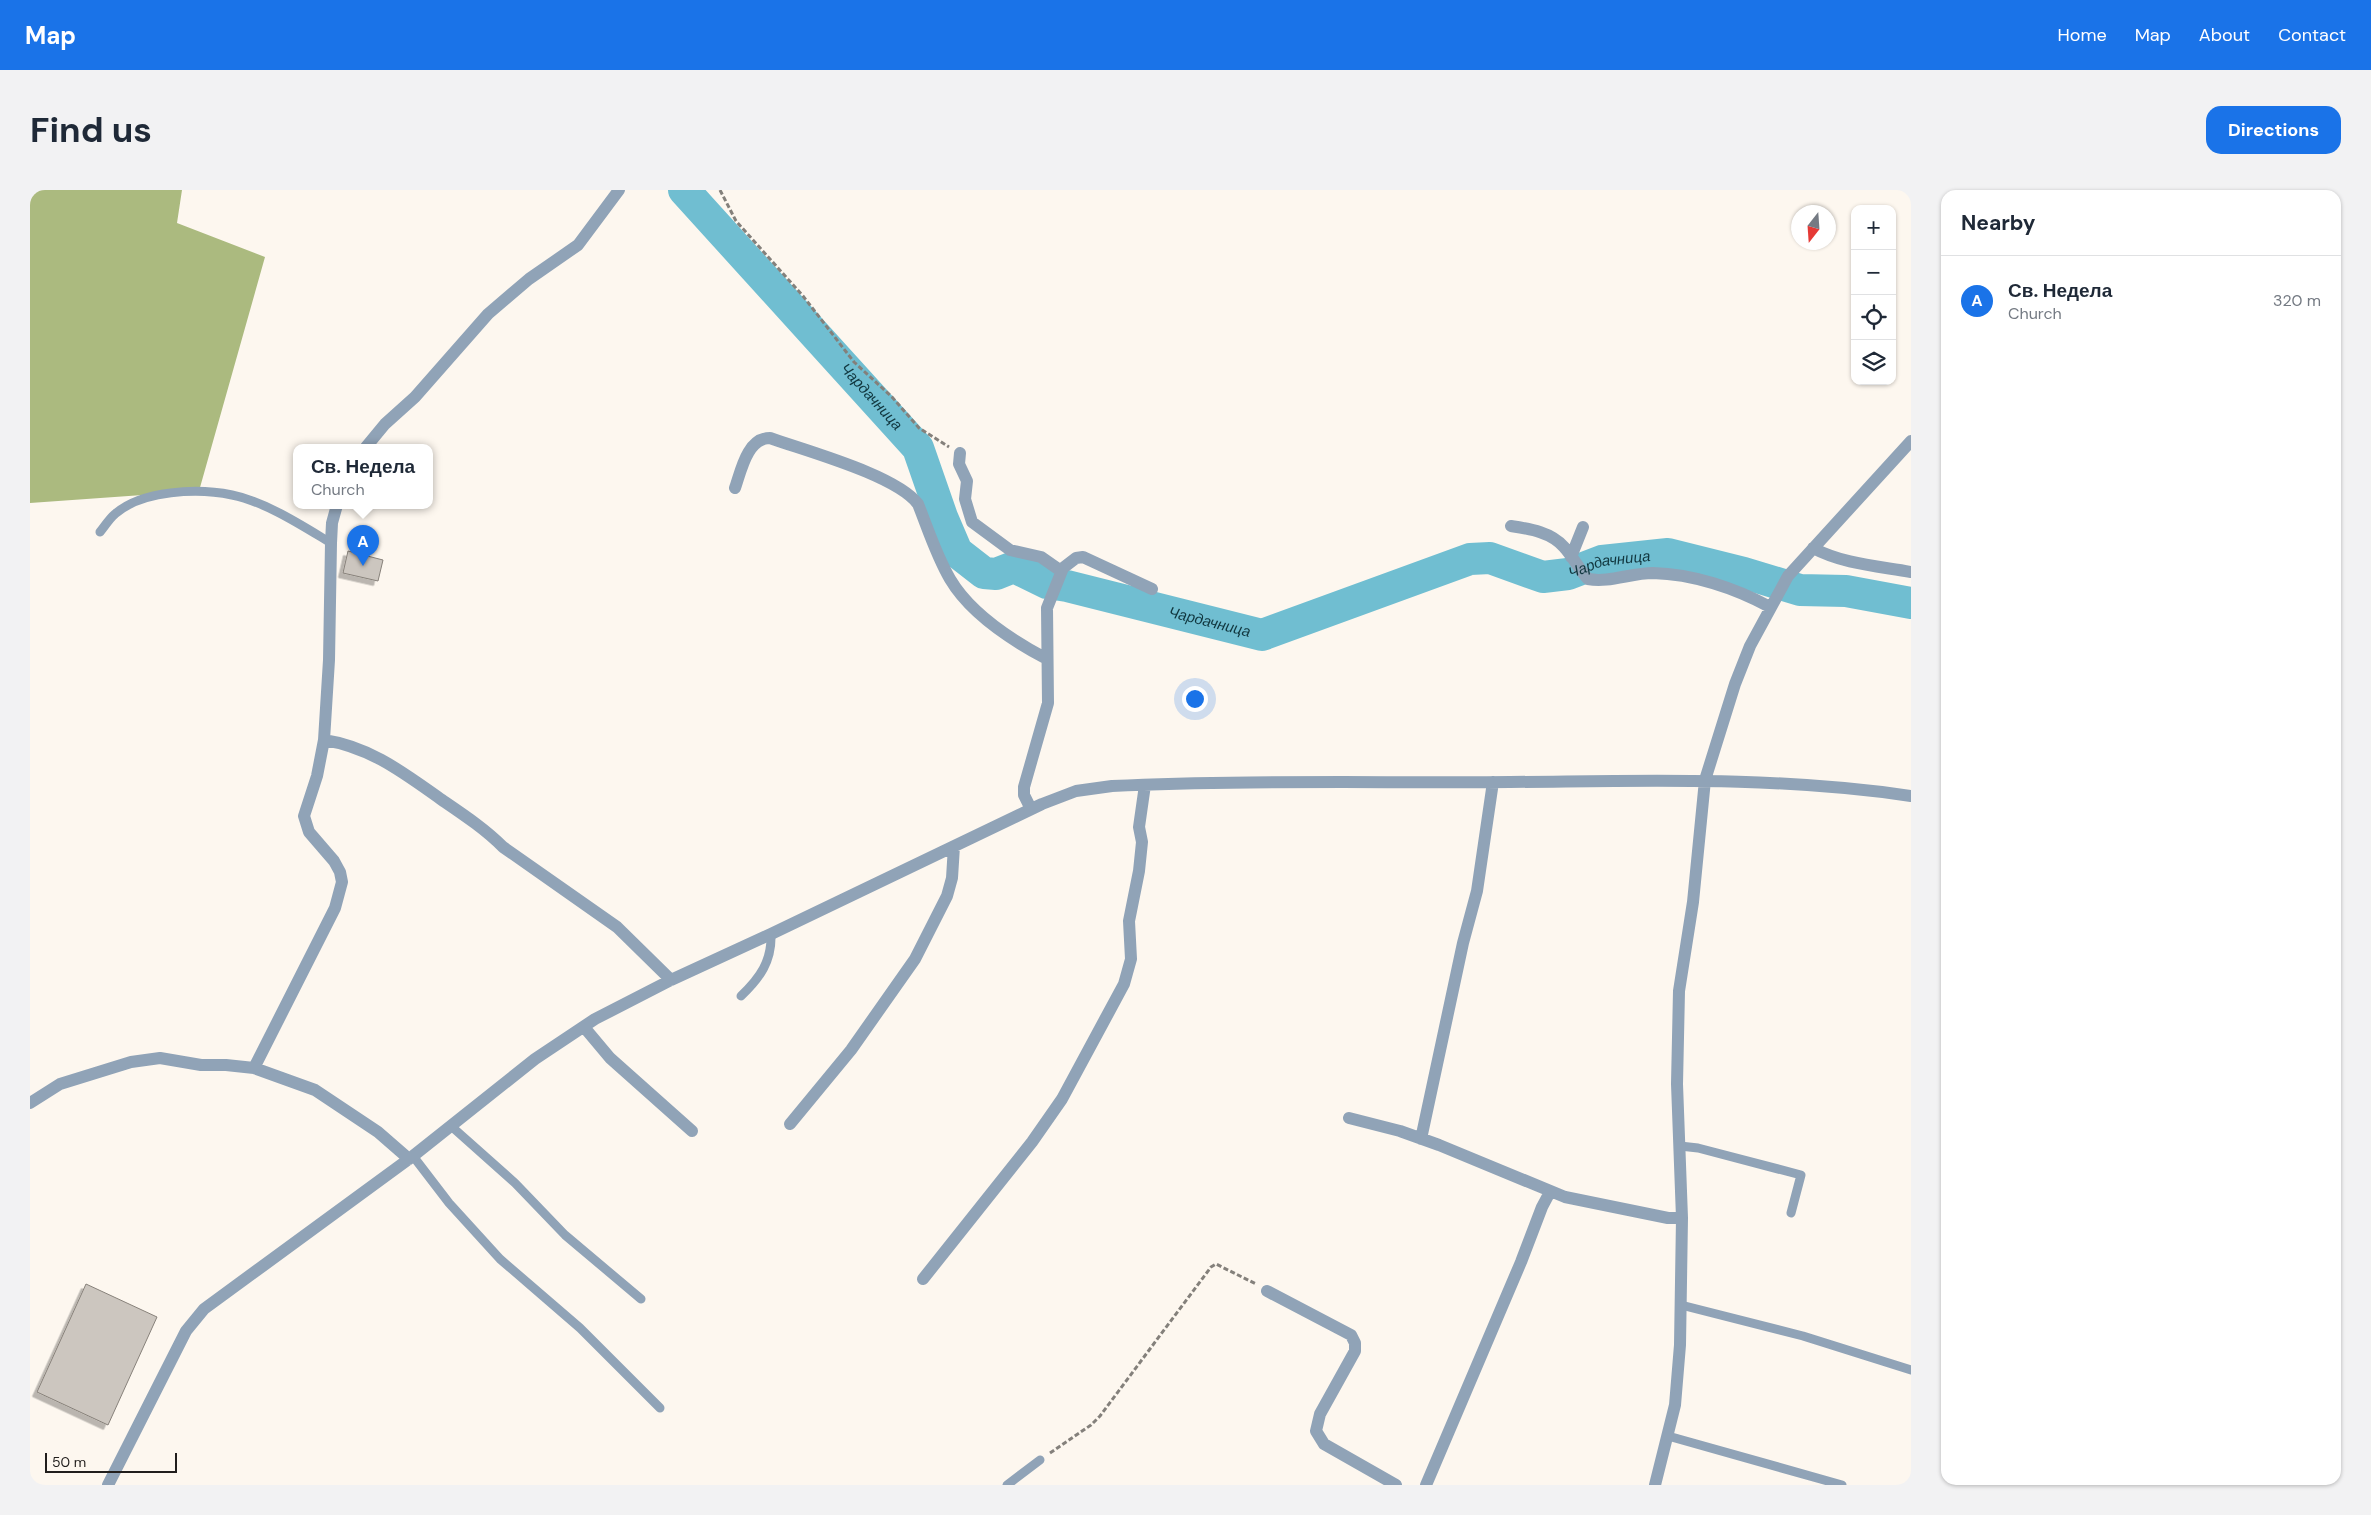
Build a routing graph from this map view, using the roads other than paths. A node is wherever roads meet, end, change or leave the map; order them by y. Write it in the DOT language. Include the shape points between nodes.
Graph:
graph roads {
  1 [pos="619,190"];
  2 [pos="1911,441"];
  3 [pos="368,444"];
  4 [pos="960,453"];
  5 [pos="735,488"];
  6 [pos="336,509"];
  7 [pos="1511,526"];
  8 [pos="1583,526"];
  9 [pos="100,532"];
  10 [pos="331,543"];
  11 [pos="1813,548"];
  12 [pos="1577,565"];
  13 [pos="1911,572"];
  14 [pos="1060,575"];
  15 [pos="1152,589"];
  16 [pos="1770,607"];
  17 [pos="1047,659"];
  18 [pos="324,740"];
  19 [pos="1705,780"];
  20 [pos="1493,782"];
  21 [pos="1144,785"];
  22 [pos="1911,796"];
  23 [pos="1031,809"];
  24 [pos="954,846"];
  25 [pos="771,934"];
  26 [pos="671,980"];
  27 [pos="742,996"];
  28 [pos="584,1026"];
  29 [pos="254,1068"];
  30 [pos="30,1102"];
  31 [pos="1349,1118"];
  32 [pos="790,1124"];
  33 [pos="451,1126"];
  34 [pos="692,1131"];
  35 [pos="1421,1138"];
  36 [pos="1680,1146"];
  37 [pos="411,1158"];
  38 [pos="1550,1192"];
  39 [pos="1791,1213"];
  40 [pos="1682,1218"];
  41 [pos="923,1278"];
  42 [pos="1267,1291"];
  43 [pos="642,1299"];
  44 [pos="1681,1305"];
  45 [pos="1911,1370"];
  46 [pos="660,1408"];
  47 [pos="1668,1436"];
  48 [pos="1040,1460"];
  49 [pos="108,1485"];
  50 [pos="1007,1485"];
  51 [pos="1396,1485"];
  52 [pos="1426,1485"];
  53 [pos="1655,1485"];
  54 [pos="1842,1485"];
  1 -- 3 [label="street" via="578,245 488,314"];
  2 -- 11 [label="street"];
  4 -- 14 [label="street" via="959,464 967,481 965,499 972,522 1010,550 1041,557"];
  5 -- 17 [label="street" via="748,454 757,441 764,438 870,474 898,487 913,496 918,504 950,580 962,596 1010,639"];
  6 -- 10 [label="street"];
  7 -- 12 [label="street" via="1555,538"];
  8 -- 12 [label="street"];
  9 -- 10 [label="lane" via="115,514 132,504 160,494 199,491 233,495 265,507"];
  10 -- 18 [label="street" via="330,660"];
  11 -- 13 [label="street" via="1850,562"];
  11 -- 16 [label="street" via="1788,576"];
  12 -- 16 [label="street" via="1588,579 1654,573 1682,577 1734,590"];
  14 -- 15 [label="street" via="1068,562 1083,557"];
  14 -- 17 [label="street" via="1048,608"];
  16 -- 19 [label="street" via="1735,684"];
  17 -- 23 [label="street" via="1048,703 1024,787"];
  18 -- 26 [label="street" via="365,751 394,766 617,927"];
  18 -- 29 [label="street" via="304,816 316,842 334,861 342,882 340,892 291,998"];
  19 -- 20 [label="street"];
  19 -- 22 [label="street" via="1795,784"];
  19 -- 36 [label="street" via="1693,902 1679,991 1677,1084"];
  20 -- 21 [label="street"];
  20 -- 35 [label="street" via="1477,891"];
  21 -- 23 [label="street" via="1076,791"];
  21 -- 41 [label="street" via="1139,827 1141,852 1130,922 1131,959 1124,984 1062,1099 1032,1142"];
  23 -- 24 [label="street"];
  24 -- 25 [label="street"];
  24 -- 32 [label="street" via="947,896 915,959 851,1050"];
  25 -- 26 [label="street"];
  25 -- 27 [label="lane" via="771,948 764,969"];
  26 -- 28 [label="street"];
  28 -- 33 [label="street" via="535,1059"];
  28 -- 34 [label="street" via="610,1058"];
  29 -- 30 [label="street" via="201,1065 160,1058 131,1062 60,1084"];
  29 -- 37 [label="street" via="315,1090"];
  31 -- 35 [label="street"];
  33 -- 37 [label="street"];
  33 -- 43 [label="lane" via="515,1183 565,1235"];
  35 -- 38 [label="street"];
  36 -- 39 [label="lane" via="1801,1175"];
  36 -- 40 [label="street"];
  37 -- 46 [label="lane" via="500,1259 580,1328"];
  37 -- 49 [label="street" via="204,1309 186,1331"];
  38 -- 40 [label="street"];
  38 -- 52 [label="street"];
  40 -- 44 [label="street"];
  42 -- 51 [label="street" via="1351,1336 1355,1351 1320,1414 1316,1431 1324,1444"];
  44 -- 45 [label="lane" via="1797,1334"];
  44 -- 47 [label="street" via="1675,1405"];
  47 -- 53 [label="street"];
  47 -- 54 [label="lane"];
  48 -- 50 [label="lane"];
}
